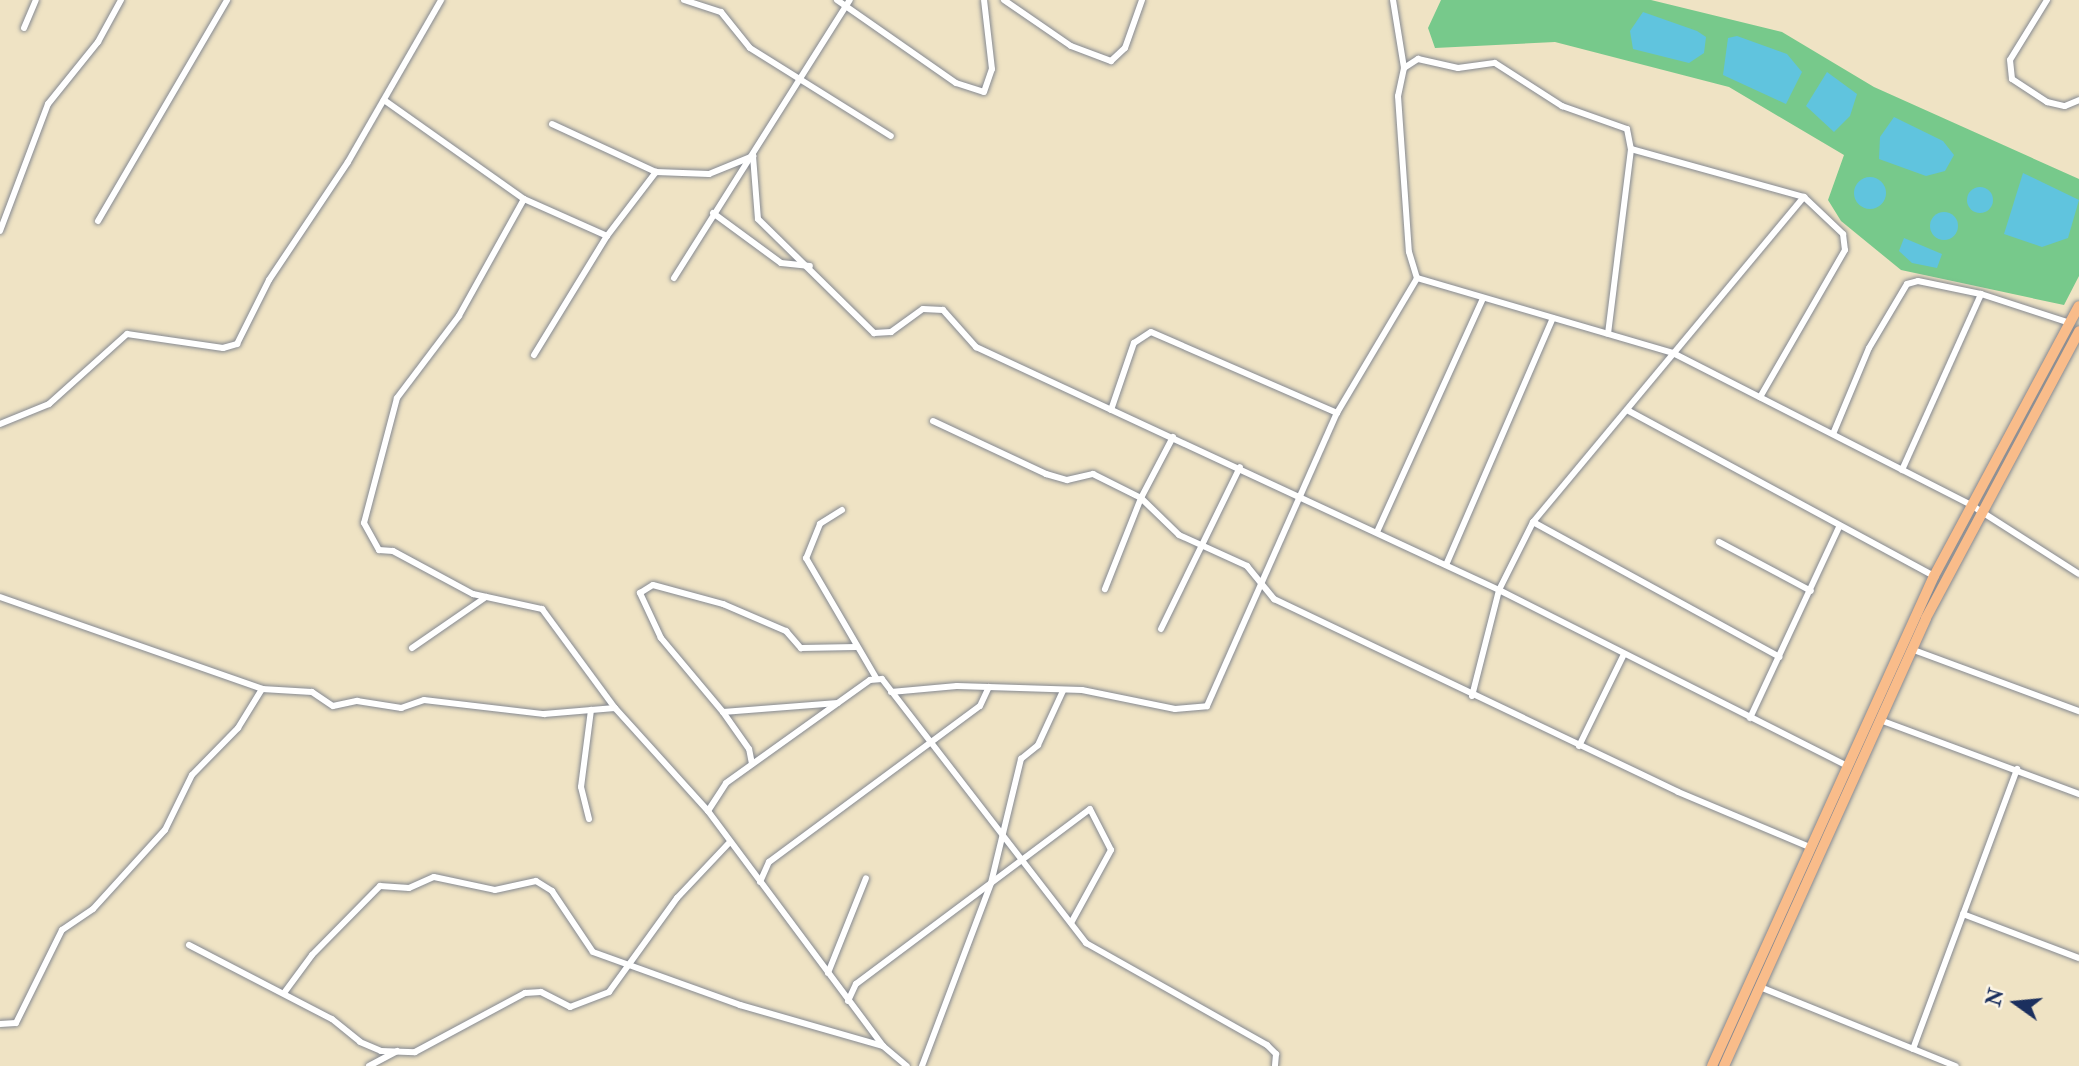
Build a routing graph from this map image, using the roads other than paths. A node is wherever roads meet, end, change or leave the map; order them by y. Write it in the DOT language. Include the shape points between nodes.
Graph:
graph roads {
  1 [pos="36,0"];
  2 [pos="121,0"];
  3 [pos="227,0"];
  4 [pos="441,0"];
  5 [pos="684,0"];
  6 [pos="837,0"];
  7 [pos="984,0"];
  8 [pos="1004,0"];
  9 [pos="1142,0"];
  10 [pos="1393,0"];
  11 [pos="2047,0"];
  12 [pos="848,3"];
  13 [pos="24,28"];
  14 [pos="1404,68"];
  15 [pos="801,81"];
  16 [pos="384,100"];
  17 [pos="2079,100"];
  18 [pos="552,124"];
  19 [pos="891,136"];
  20 [pos="1631,149"];
  21 [pos="753,156"];
  22 [pos="656,172"];
  23 [pos="1804,197"];
  24 [pos="524,199"];
  25 [pos="713,214"];
  26 [pos="98,221"];
  27 [pos="0,231"];
  28 [pos="607,236"];
  29 [pos="810,267"];
  30 [pos="674,278"];
  31 [pos="1417,278"];
  32 [pos="1981,294"];
  33 [pos="1483,298"];
  34 [pos="2079,306"];
  35 [pos="1553,318"];
  36 [pos="2070,323"];
  37 [pos="2079,331"];
  38 [pos="1608,334"];
  39 [pos="1673,353"];
  40 [pos="534,355"];
  41 [pos="1760,397"];
  42 [pos="1111,410"];
  43 [pos="1627,410"];
  44 [pos="1337,413"];
  45 [pos="933,421"];
  46 [pos="0,424"];
  47 [pos="1833,434"];
  48 [pos="1173,437"];
  49 [pos="1240,467"];
  50 [pos="1902,470"];
  51 [pos="1303,497"];
  52 [pos="1141,498"];
  53 [pos="1975,508"];
  54 [pos="842,510"];
  55 [pos="1533,522"];
  56 [pos="1839,527"];
  57 [pos="1377,532"];
  58 [pos="1719,542"];
  59 [pos="1202,545"];
  60 [pos="1447,565"];
  61 [pos="2079,574"];
  62 [pos="1934,576"];
  63 [pos="1263,584"];
  64 [pos="1105,589"];
  65 [pos="1499,590"];
  66 [pos="1811,591"];
  67 [pos="0,597"];
  68 [pos="486,597"];
  69 [pos="1161,629"];
  70 [pos="856,647"];
  71 [pos="412,648"];
  72 [pos="1911,649"];
  73 [pos="1624,654"];
  74 [pos="1780,657"];
  75 [pos="876,678"];
  76 [pos="989,687"];
  77 [pos="262,689"];
  78 [pos="1063,691"];
  79 [pos="891,692"];
  80 [pos="1472,696"];
  81 [pos="838,703"];
  82 [pos="615,708"];
  83 [pos="591,710"];
  84 [pos="2079,711"];
  85 [pos="723,712"];
  86 [pos="1750,718"];
  87 [pos="1880,720"];
  88 [pos="931,743"];
  89 [pos="1579,746"];
  90 [pos="752,764"];
  91 [pos="1846,765"];
  92 [pos="2017,769"];
  93 [pos="2079,794"];
  94 [pos="708,811"];
  95 [pos="589,819"];
  96 [pos="1003,836"];
  97 [pos="730,842"];
  98 [pos="1816,850"];
  99 [pos="1021,860"];
  100 [pos="866,878"];
  101 [pos="760,882"];
  102 [pos="991,883"];
  103 [pos="1963,914"];
  104 [pos="1071,923"];
  105 [pos="189,945"];
  106 [pos="2079,958"];
  107 [pos="626,964"];
  108 [pos="828,973"];
  109 [pos="1760,987"];
  110 [pos="284,993"];
  111 [pos="848,1001"];
  112 [pos="0,1024"];
  113 [pos="883,1046"];
  114 [pos="1913,1049"];
  115 [pos="398,1051"];
  116 [pos="1276,1065"];
  117 [pos="369,1066"];
  118 [pos="907,1066"];
  119 [pos="922,1066"];
  120 [pos="1712,1066"];
  121 [pos="1724,1066"];
  122 [pos="1956,1066"];
  1 -- 13 [label="street"];
  2 -- 27 [label="street" via="98,42 48,104"];
  3 -- 26 [label="street"];
  4 -- 16 [label="street"];
  5 -- 15 [label="street" via="721,12 750,48"];
  6 -- 12 [label="street"];
  7 -- 12 [label="street" via="992,69 984,92 956,83"];
  8 -- 9 [label="street" via="1071,46 1111,61 1125,48"];
  10 -- 14 [label="street"];
  11 -- 17 [label="street" via="2010,60 2012,79 2047,102 2065,106"];
  12 -- 15 [label="street"];
  14 -- 20 [label="street" via="1418,59 1458,68 1504,66 1562,106 1623,125"];
  14 -- 31 [label="street" via="1398,96 1409,252"];
  15 -- 19 [label="street"];
  15 -- 21 [label="street"];
  16 -- 24 [label="street"];
  16 -- 46 [label="street" via="269,280 237,344 223,348 127,334 49,404"];
  18 -- 22 [label="street"];
  20 -- 23 [label="street"];
  20 -- 38 [label="street"];
  21 -- 22 [label="street" via="709,174"];
  21 -- 25 [label="street"];
  21 -- 29 [label="street" via="758,219"];
  22 -- 28 [label="street"];
  23 -- 39 [label="street"];
  23 -- 41 [label="street" via="1843,234 1845,250"];
  24 -- 28 [label="street"];
  24 -- 68 [label="street" via="459,316 397,398 363,517 379,550"];
  25 -- 29 [label="street" via="781,262"];
  25 -- 30 [label="street"];
  28 -- 40 [label="street"];
  29 -- 42 [label="street" via="874,333 891,332 923,309 936,308 951,315 957,332 976,347"];
  31 -- 33 [label="street"];
  31 -- 44 [label="street"];
  32 -- 36 [label="street"];
  32 -- 47 [label="street" via="1918,281 1907,285 1869,348"];
  32 -- 50 [label="street"];
  33 -- 35 [label="street"];
  33 -- 57 [label="street"];
  34 -- 36 [label="main road"];
  35 -- 38 [label="street"];
  35 -- 60 [label="street"];
  36 -- 53 [label="main road"];
  37 -- 53 [label="main road"];
  38 -- 39 [label="street"];
  39 -- 41 [label="street"];
  39 -- 43 [label="street"];
  41 -- 47 [label="street"];
  42 -- 44 [label="street" via="1134,343 1151,332"];
  42 -- 48 [label="street"];
  43 -- 55 [label="street"];
  43 -- 56 [label="street"];
  44 -- 51 [label="street"];
  45 -- 52 [label="street" via="1046,474 1067,480 1093,474"];
  47 -- 50 [label="street"];
  48 -- 49 [label="street"];
  48 -- 52 [label="street"];
  49 -- 51 [label="street"];
  49 -- 59 [label="street"];
  50 -- 53 [label="street"];
  51 -- 57 [label="street"];
  51 -- 63 [label="street"];
  52 -- 59 [label="street" via="1179,536"];
  52 -- 64 [label="street"];
  53 -- 61 [label="street"];
  53 -- 62 [label="main road"];
  53 -- 72 [label="main road"];
  54 -- 70 [label="street" via="820,524 806,558"];
  55 -- 65 [label="street"];
  55 -- 74 [label="street"];
  56 -- 62 [label="street"];
  56 -- 66 [label="street"];
  57 -- 60 [label="street"];
  58 -- 66 [label="street"];
  59 -- 63 [label="street" via="1247,566"];
  59 -- 69 [label="street"];
  60 -- 65 [label="street"];
  62 -- 91 [label="main road"];
  63 -- 78 [label="street" via="1207,706 1175,709"];
  63 -- 80 [label="street" via="1283,604"];
  65 -- 73 [label="street"];
  65 -- 80 [label="street"];
  66 -- 74 [label="street"];
  67 -- 77 [label="street"];
  68 -- 71 [label="street"];
  68 -- 82 [label="street" via="542,609"];
  70 -- 75 [label="street"];
  70 -- 85 [label="street" via="801,648 786,631 723,604 653,585 643,590 642,607 661,638"];
  72 -- 84 [label="street"];
  72 -- 87 [label="main road"];
  73 -- 86 [label="street"];
  73 -- 89 [label="street"];
  74 -- 86 [label="street"];
  75 -- 79 [label="street"];
  75 -- 81 [label="street"];
  76 -- 78 [label="street"];
  76 -- 79 [label="street"];
  76 -- 88 [label="street" via="980,706"];
  77 -- 83 [label="street" via="312,692 332,706 357,701 401,708 424,700 544,714"];
  77 -- 112 [label="street" via="238,728 192,775 165,830 93,909 62,930 16,1023"];
  78 -- 96 [label="street" via="1038,745 1021,759"];
  79 -- 88 [label="street"];
  80 -- 89 [label="street"];
  81 -- 85 [label="street"];
  81 -- 90 [label="street"];
  82 -- 83 [label="street"];
  82 -- 94 [label="street" via="642,731"];
  83 -- 95 [label="street" via="581,787"];
  85 -- 90 [label="street" via="749,749"];
  86 -- 91 [label="street"];
  87 -- 92 [label="street"];
  87 -- 98 [label="main road"];
  88 -- 96 [label="street"];
  88 -- 101 [label="street" via="769,862"];
  89 -- 98 [label="street"];
  90 -- 94 [label="street" via="718,790"];
  91 -- 98 [label="main road"];
  92 -- 93 [label="street"];
  92 -- 103 [label="street"];
  94 -- 97 [label="street"];
  96 -- 99 [label="street"];
  96 -- 102 [label="street"];
  97 -- 101 [label="street"];
  97 -- 107 [label="street"];
  98 -- 109 [label="main road"];
  98 -- 120 [label="main road"];
  99 -- 102 [label="street"];
  99 -- 104 [label="street"];
  99 -- 104 [label="street" via="1093,810 1111,850"];
  100 -- 108 [label="street"];
  101 -- 108 [label="street"];
  102 -- 111 [label="street" via="856,984"];
  102 -- 119 [label="street"];
  103 -- 106 [label="street"];
  103 -- 114 [label="street"];
  104 -- 116 [label="street" via="1095,951 1267,1045"];
  105 -- 110 [label="street"];
  107 -- 110 [label="street" via="588,947 544,885 518,882 495,890 434,877 410,888 375,888"];
  107 -- 113 [label="street" via="740,1005"];
  107 -- 115 [label="street" via="610,992 578,1006 533,990 433,1048"];
  108 -- 111 [label="street"];
  109 -- 114 [label="street"];
  109 -- 121 [label="main road"];
  110 -- 115 [label="street" via="360,1042"];
  111 -- 113 [label="street"];
  113 -- 118 [label="street"];
  114 -- 122 [label="street"];
  115 -- 117 [label="street"];
}
